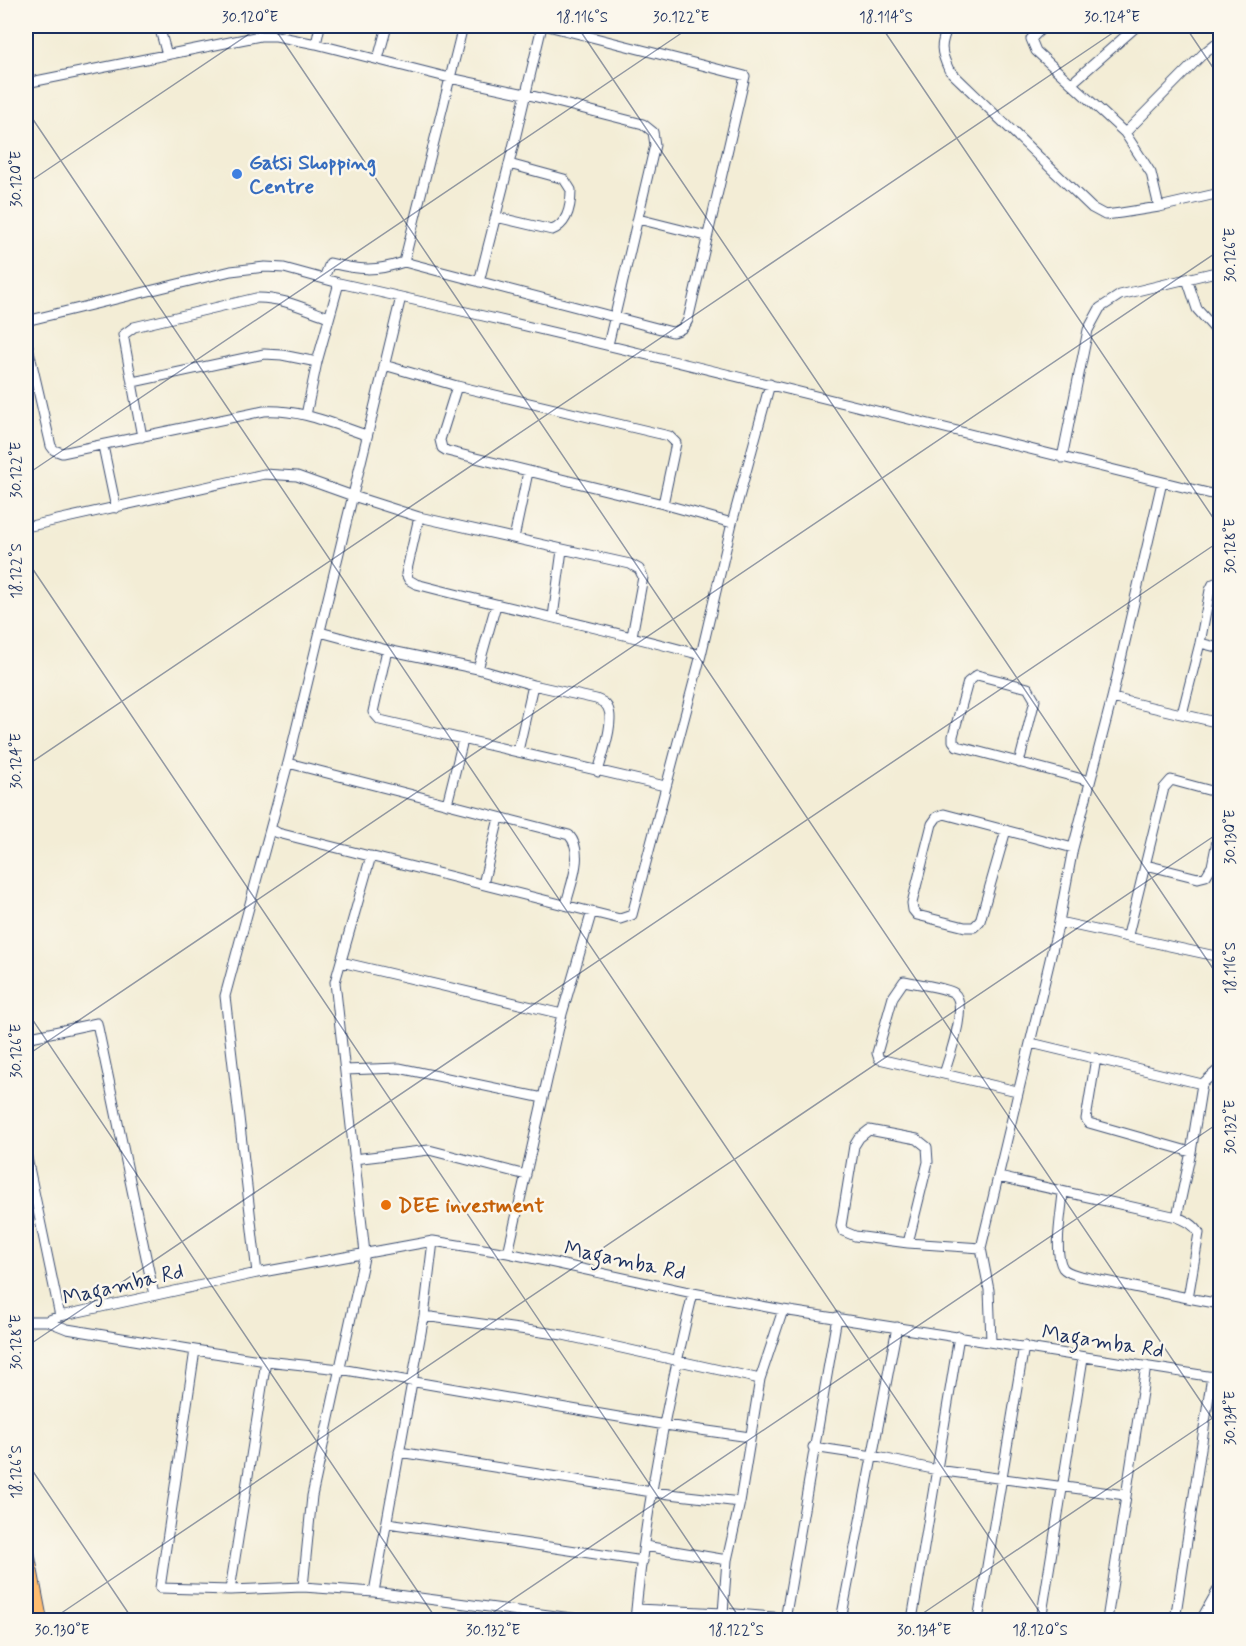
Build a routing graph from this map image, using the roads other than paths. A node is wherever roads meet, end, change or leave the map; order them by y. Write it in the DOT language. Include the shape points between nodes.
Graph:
graph roads {
  1 [pos="159,26"];
  2 [pos="320,26"];
  3 [pos="387,26"];
  4 [pos="464,26"];
  5 [pos="542,26"];
  6 [pos="548,26"];
  7 [pos="948,26"];
  8 [pos="1044,26"];
  9 [pos="1137,26"];
  10 [pos="1221,42"];
  11 [pos="316,44"];
  12 [pos="167,55"];
  13 [pos="378,59"];
  14 [pos="450,78"];
  15 [pos="26,83"];
  16 [pos="1071,83"];
  17 [pos="525,94"];
  18 [pos="1125,133"];
  19 [pos="509,164"];
  20 [pos="1221,193"];
  21 [pos="1159,207"];
  22 [pos="495,217"];
  23 [pos="638,219"];
  24 [pos="706,236"];
  25 [pos="404,262"];
  26 [pos="1221,271"];
  27 [pos="324,278"];
  28 [pos="1187,279"];
  29 [pos="479,282"];
  30 [pos="339,283"];
  31 [pos="401,297"];
  32 [pos="329,317"];
  33 [pos="614,317"];
  34 [pos="26,321"];
  35 [pos="1221,335"];
  36 [pos="26,339"];
  37 [pos="608,345"];
  38 [pos="27,351"];
  39 [pos="317,363"];
  40 [pos="384,365"];
  41 [pos="133,382"];
  42 [pos="770,384"];
  43 [pos="457,386"];
  44 [pos="306,415"];
  45 [pos="366,435"];
  46 [pos="142,437"];
  47 [pos="103,446"];
  48 [pos="1062,458"];
  49 [pos="528,472"];
  50 [pos="1162,482"];
  51 [pos="353,496"];
  52 [pos="1221,496"];
  53 [pos="663,504"];
  54 [pos="116,508"];
  55 [pos="419,517"];
  56 [pos="732,524"];
  57 [pos="26,527"];
  58 [pos="514,538"];
  59 [pos="561,550"];
  60 [pos="1221,581"];
  61 [pos="496,605"];
  62 [pos="553,617"];
  63 [pos="320,632"];
  64 [pos="632,636"];
  65 [pos="1200,643"];
  66 [pos="1221,648"];
  67 [pos="387,650"];
  68 [pos="701,656"];
  69 [pos="478,669"];
  70 [pos="533,685"];
  71 [pos="1112,698"];
  72 [pos="1182,714"];
  73 [pos="1221,723"];
  74 [pos="463,740"];
  75 [pos="518,751"];
  76 [pos="288,763"];
  77 [pos="1019,763"];
  78 [pos="598,772"];
  79 [pos="1090,781"];
  80 [pos="665,786"];
  81 [pos="1221,796"];
  82 [pos="447,804"];
  83 [pos="499,818"];
  84 [pos="1221,826"];
  85 [pos="271,829"];
  86 [pos="1006,830"];
  87 [pos="1073,848"];
  88 [pos="371,856"];
  89 [pos="1146,865"];
  90 [pos="483,884"];
  91 [pos="566,904"];
  92 [pos="592,911"];
  93 [pos="1059,922"];
  94 [pos="1128,935"];
  95 [pos="1221,957"];
  96 [pos="341,962"];
  97 [pos="562,1014"];
  98 [pos="26,1038"];
  99 [pos="1031,1042"];
  100 [pos="1096,1058"];
  101 [pos="1221,1068"];
  102 [pos="345,1070"];
  103 [pos="944,1074"];
  104 [pos="1202,1084"];
  105 [pos="1017,1091"];
  106 [pos="543,1098"];
  107 [pos="1191,1152"];
  108 [pos="26,1153"];
  109 [pos="354,1159"];
  110 [pos="526,1175"];
  111 [pos="999,1177"];
  112 [pos="1063,1192"];
  113 [pos="1177,1217"];
  114 [pos="433,1241"];
  115 [pos="908,1243"];
  116 [pos="981,1248"];
  117 [pos="366,1253"];
  118 [pos="508,1253"];
  119 [pos="257,1273"];
  120 [pos="693,1293"];
  121 [pos="154,1295"];
  122 [pos="1188,1298"];
  123 [pos="1221,1304"];
  124 [pos="783,1310"];
  125 [pos="60,1316"];
  126 [pos="424,1316"];
  127 [pos="837,1317"];
  128 [pos="47,1321"];
  129 [pos="26,1322"];
  130 [pos="897,1327"];
  131 [pos="959,1336"];
  132 [pos="991,1341"];
  133 [pos="1024,1346"];
  134 [pos="195,1350"];
  135 [pos="1083,1358"];
  136 [pos="677,1360"];
  137 [pos="266,1361"];
  138 [pos="1146,1366"];
  139 [pos="340,1369"];
  140 [pos="1216,1377"];
  141 [pos="759,1379"];
  142 [pos="412,1381"];
  143 [pos="665,1425"];
  144 [pos="750,1437"];
  145 [pos="813,1447"];
  146 [pos="399,1452"];
  147 [pos="873,1456"];
  148 [pos="937,1470"];
  149 [pos="1001,1478"];
  150 [pos="1061,1488"];
  151 [pos="652,1492"];
  152 [pos="1125,1495"];
  153 [pos="740,1502"];
  154 [pos="388,1523"];
  155 [pos="26,1542"];
  156 [pos="645,1546"];
  157 [pos="727,1560"];
  158 [pos="643,1561"];
  159 [pos="1221,1586"];
  160 [pos="303,1587"];
  161 [pos="230,1590"];
  162 [pos="374,1592"];
  163 [pos="636,1609"];
  164 [pos="723,1613"];
  165 [pos="746,1618"];
  166 [pos="785,1619"];
  167 [pos="41,1620"];
  168 [pos="587,1620"];
  169 [pos="635,1620"];
  170 [pos="841,1620"];
  171 [pos="912,1620"];
  172 [pos="978,1620"];
  173 [pos="1041,1620"];
  174 [pos="1107,1620"];
  175 [pos="1175,1620"];
  176 [pos="1201,1620"];
  1 -- 12 [label="street"];
  2 -- 11 [label="street"];
  3 -- 13 [label="street"];
  4 -- 14 [label="street"];
  5 -- 17 [label="street"];
  6 -- 24 [label="street" via="745,76"];
  7 -- 21 [label="street" via="941,54 949,70 1092,208 1105,215"];
  8 -- 16 [label="street" via="1031,39 1032,45"];
  9 -- 16 [label="street"];
  10 -- 18 [label="street" via="1204,53"];
  11 -- 12 [label="street" via="260,36"];
  11 -- 13 [label="street"];
  12 -- 15 [label="street"];
  13 -- 14 [label="street"];
  14 -- 17 [label="street"];
  14 -- 25 [label="street"];
  16 -- 18 [label="street"];
  17 -- 19 [label="street"];
  17 -- 23 [label="street" via="643,124 653,132 655,145"];
  18 -- 21 [label="street" via="1151,173"];
  19 -- 22 [label="street"];
  19 -- 22 [label="street" via="564,179 571,190 566,217 552,230"];
  20 -- 21 [label="street"];
  22 -- 29 [label="street"];
  23 -- 24 [label="street"];
  23 -- 33 [label="street"];
  24 -- 33 [label="street" via="688,320 682,329 672,332"];
  25 -- 27 [label="street" via="376,270 330,263"];
  25 -- 29 [label="street"];
  26 -- 28 [label="street"];
  27 -- 30 [label="street"];
  27 -- 34 [label="street" via="284,268 231,271"];
  28 -- 35 [label="street" via="1197,309"];
  28 -- 48 [label="street" via="1120,294 1100,308 1088,330"];
  29 -- 33 [label="street"];
  30 -- 31 [label="street"];
  30 -- 32 [label="street"];
  31 -- 37 [label="street"];
  31 -- 40 [label="street"];
  32 -- 39 [label="street"];
  32 -- 41 [label="street" via="281,300 256,297 134,327 123,335"];
  33 -- 37 [label="street"];
  36 -- 38 [label="street"];
  37 -- 42 [label="street"];
  38 -- 47 [label="street" via="54,450 62,453"];
  39 -- 41 [label="street" via="264,354"];
  39 -- 44 [label="street"];
  40 -- 43 [label="street"];
  40 -- 45 [label="street"];
  41 -- 46 [label="street"];
  42 -- 48 [label="street"];
  42 -- 56 [label="street"];
  43 -- 49 [label="street" via="440,440 442,448"];
  43 -- 53 [label="street" via="669,436 676,443"];
  44 -- 45 [label="street"];
  44 -- 46 [label="street" via="264,411"];
  45 -- 51 [label="street"];
  46 -- 47 [label="street"];
  47 -- 54 [label="street"];
  48 -- 50 [label="street"];
  49 -- 53 [label="street"];
  49 -- 58 [label="street"];
  50 -- 52 [label="street"];
  50 -- 71 [label="street"];
  51 -- 54 [label="street" via="297,476 264,474"];
  51 -- 55 [label="street"];
  51 -- 63 [label="street"];
  53 -- 56 [label="street"];
  54 -- 57 [label="street"];
  55 -- 58 [label="street"];
  55 -- 61 [label="street" via="406,574 409,580"];
  56 -- 68 [label="street"];
  58 -- 59 [label="street"];
  59 -- 62 [label="street"];
  59 -- 64 [label="street" via="639,569 643,577"];
  60 -- 65 [label="street" via="1210,590"];
  61 -- 62 [label="street"];
  61 -- 69 [label="street"];
  62 -- 64 [label="street"];
  63 -- 67 [label="street"];
  63 -- 76 [label="street"];
  64 -- 68 [label="street"];
  65 -- 66 [label="street"];
  65 -- 72 [label="street"];
  67 -- 69 [label="street"];
  67 -- 74 [label="street" via="373,712 380,720"];
  68 -- 80 [label="street"];
  69 -- 70 [label="street"];
  70 -- 75 [label="street"];
  70 -- 78 [label="street" via="605,703 611,719"];
  71 -- 72 [label="street"];
  71 -- 79 [label="street"];
  72 -- 73 [label="street"];
  74 -- 75 [label="street"];
  74 -- 82 [label="street"];
  75 -- 78 [label="street"];
  76 -- 82 [label="street"];
  76 -- 85 [label="street"];
  77 -- 77 [label="street" via="957,746 953,741 968,682 976,675 1032,692 1035,700"];
  77 -- 79 [label="street"];
  78 -- 80 [label="street"];
  79 -- 87 [label="street"];
  80 -- 92 [label="street" via="632,915 620,919"];
  81 -- 89 [label="street" via="1219,792 1171,780 1164,788"];
  82 -- 83 [label="street"];
  83 -- 90 [label="street"];
  83 -- 91 [label="street" via="569,836 575,842 578,855"];
  84 -- 89 [label="street" via="1206,876 1198,878"];
  85 -- 88 [label="street"];
  85 -- 119 [label="street" via="225,996"];
  86 -- 86 [label="street" via="944,814 936,817 912,903 917,915 974,927 980,921"];
  86 -- 87 [label="street"];
  87 -- 93 [label="street"];
  88 -- 90 [label="street"];
  88 -- 96 [label="street"];
  89 -- 94 [label="street"];
  90 -- 91 [label="street"];
  91 -- 92 [label="street"];
  92 -- 97 [label="street"];
  93 -- 94 [label="street"];
  93 -- 99 [label="street"];
  94 -- 95 [label="street"];
  96 -- 97 [label="street"];
  96 -- 102 [label="street" via="335,982"];
  97 -- 106 [label="street"];
  98 -- 121 [label="street" via="97,1023"];
  99 -- 100 [label="street"];
  99 -- 105 [label="street"];
  100 -- 104 [label="street"];
  100 -- 107 [label="street" via="1086,1119 1089,1123"];
  101 -- 104 [label="street"];
  102 -- 106 [label="street" via="399,1068"];
  102 -- 109 [label="street"];
  103 -- 103 [label="street" via="879,1059 877,1053 893,997 904,981 953,992 959,1000 961,1011"];
  103 -- 105 [label="street"];
  104 -- 107 [label="street"];
  105 -- 111 [label="street"];
  106 -- 110 [label="street"];
  107 -- 113 [label="street"];
  108 -- 125 [label="street"];
  109 -- 110 [label="street" via="429,1150"];
  109 -- 117 [label="street"];
  110 -- 118 [label="street"];
  111 -- 112 [label="street"];
  111 -- 116 [label="street"];
  112 -- 113 [label="street"];
  112 -- 122 [label="street" via="1058,1244 1064,1268 1080,1276"];
  113 -- 122 [label="street" via="1195,1226 1199,1233"];
  114 -- 117 [label="street, Magamba Rd"];
  114 -- 118 [label="street, Magamba Rd"];
  114 -- 126 [label="street"];
  115 -- 115 [label="street" via="855,1236 841,1226 854,1146 869,1130 917,1139 927,1147 928,1162"];
  115 -- 116 [label="street"];
  116 -- 132 [label="street" via="989,1290"];
  117 -- 119 [label="street, Magamba Rd"];
  117 -- 139 [label="street"];
  118 -- 120 [label="street, Magamba Rd"];
  119 -- 121 [label="street, Magamba Rd"];
  120 -- 124 [label="street, Magamba Rd"];
  120 -- 136 [label="street"];
  121 -- 125 [label="street, Magamba Rd"];
  122 -- 123 [label="street"];
  124 -- 127 [label="street, Magamba Rd"];
  124 -- 141 [label="street"];
  125 -- 128 [label="street, Magamba Rd"];
  126 -- 136 [label="street" via="563,1335"];
  126 -- 142 [label="street"];
  127 -- 130 [label="street, Magamba Rd"];
  127 -- 145 [label="street"];
  128 -- 129 [label="street, Magamba Rd"];
  128 -- 134 [label="street" via="68,1329"];
  130 -- 131 [label="street, Magamba Rd"];
  130 -- 147 [label="street"];
  131 -- 132 [label="street, Magamba Rd"];
  131 -- 148 [label="street"];
  132 -- 133 [label="street, Magamba Rd"];
  133 -- 135 [label="street, Magamba Rd"];
  133 -- 149 [label="street"];
  134 -- 137 [label="street"];
  134 -- 161 [label="street" via="160,1588"];
  135 -- 138 [label="street, Magamba Rd"];
  135 -- 150 [label="street"];
  136 -- 141 [label="street"];
  136 -- 143 [label="street"];
  137 -- 139 [label="street"];
  137 -- 161 [label="street"];
  138 -- 140 [label="street, Magamba Rd"];
  138 -- 152 [label="street"];
  139 -- 142 [label="street"];
  139 -- 160 [label="street" via="312,1496"];
  140 -- 175 [label="street"];
  141 -- 144 [label="street"];
  142 -- 143 [label="street"];
  142 -- 146 [label="street"];
  143 -- 144 [label="street"];
  143 -- 151 [label="street"];
  144 -- 153 [label="street"];
  145 -- 147 [label="street"];
  145 -- 166 [label="street"];
  146 -- 151 [label="street"];
  146 -- 154 [label="street"];
  147 -- 148 [label="street"];
  147 -- 170 [label="street"];
  148 -- 149 [label="street"];
  148 -- 171 [label="street"];
  149 -- 150 [label="street"];
  149 -- 172 [label="street"];
  150 -- 152 [label="street"];
  150 -- 173 [label="street"];
  151 -- 153 [label="street"];
  151 -- 156 [label="street"];
  152 -- 174 [label="street"];
  153 -- 157 [label="street"];
  154 -- 158 [label="street"];
  154 -- 162 [label="street"];
  155 -- 167 [label="main road"];
  156 -- 157 [label="street"];
  156 -- 158 [label="street"];
  157 -- 164 [label="street"];
  158 -- 163 [label="street"];
  159 -- 176 [label="street"];
  160 -- 161 [label="street"];
  160 -- 162 [label="street"];
  162 -- 168 [label="street"];
  163 -- 164 [label="street"];
  163 -- 169 [label="street"];
  164 -- 165 [label="street"];
  165 -- 166 [label="street"];
}
